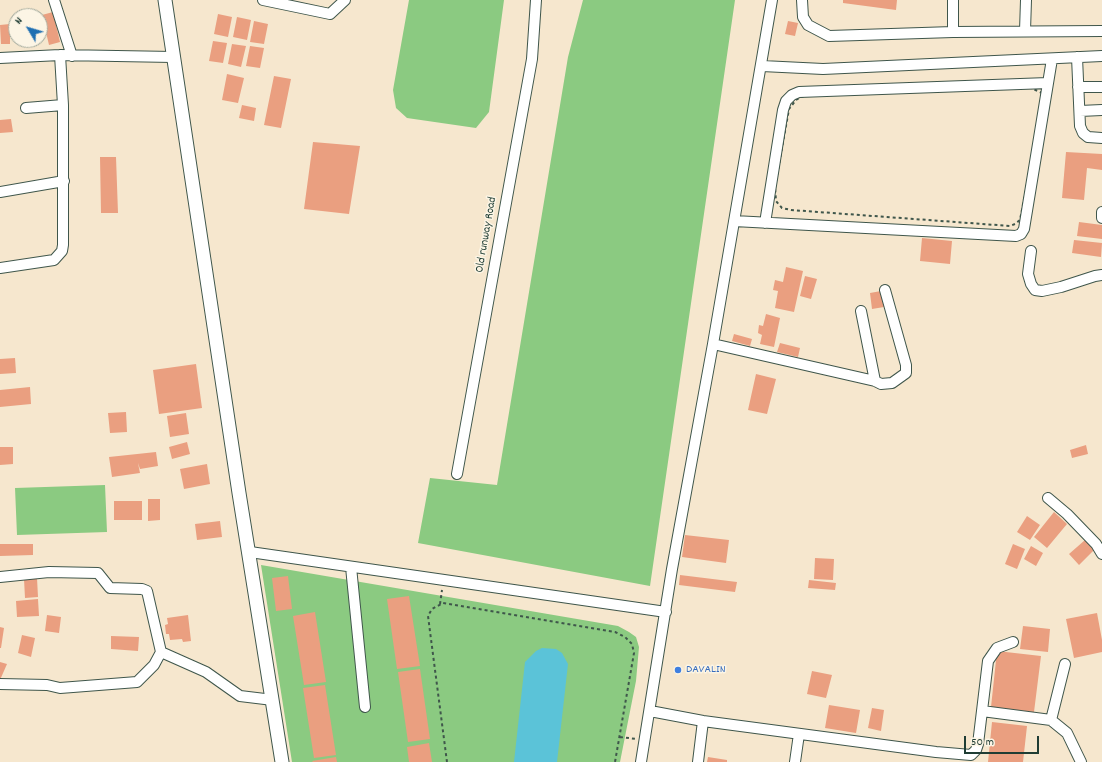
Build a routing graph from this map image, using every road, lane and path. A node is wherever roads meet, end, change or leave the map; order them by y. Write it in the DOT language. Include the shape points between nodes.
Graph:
graph roads {
  1 [pos="54,0"];
  2 [pos="165,0"];
  3 [pos="263,0"];
  4 [pos="345,0"];
  5 [pos="536,0"];
  6 [pos="772,0"];
  7 [pos="802,0"];
  8 [pos="953,0"];
  9 [pos="1026,0"];
  10 [pos="1025,31"];
  11 [pos="1102,31"];
  12 [pos="953,32"];
  13 [pos="60,55"];
  14 [pos="72,56"];
  15 [pos="1102,56"];
  16 [pos="173,57"];
  17 [pos="0,58"];
  18 [pos="1052,58"];
  19 [pos="1076,58"];
  20 [pos="762,66"];
  21 [pos="1048,83"];
  22 [pos="1078,87"];
  23 [pos="1102,87"];
  24 [pos="63,105"];
  25 [pos="26,108"];
  26 [pos="789,109"];
  27 [pos="1102,110"];
  28 [pos="1080,111"];
  29 [pos="1102,138"];
  30 [pos="64,182"];
  31 [pos="0,192"];
  32 [pos="1102,212"];
  33 [pos="1102,218"];
  34 [pos="734,221"];
  35 [pos="765,224"];
  36 [pos="1031,251"];
  37 [pos="0,268"];
  38 [pos="1102,275"];
  39 [pos="884,290"];
  40 [pos="861,311"];
  41 [pos="713,344"];
  42 [pos="875,380"];
  43 [pos="457,474"];
  44 [pos="1048,498"];
  45 [pos="250,552"];
  46 [pos="1102,554"];
  47 [pos="351,567"];
  48 [pos="0,577"];
  49 [pos="444,580"];
  50 [pos="440,604"];
  51 [pos="666,612"];
  52 [pos="1013,642"];
  53 [pos="161,652"];
  54 [pos="1065,664"];
  55 [pos="0,684"];
  56 [pos="273,700"];
  57 [pos="365,707"];
  58 [pos="650,711"];
  59 [pos="982,711"];
  60 [pos="1051,720"];
  61 [pos="704,721"];
  62 [pos="799,734"];
  63 [pos="620,737"];
  64 [pos="645,740"];
  65 [pos="976,750"];
  66 [pos="282,762"];
  67 [pos="447,762"];
  68 [pos="615,762"];
  69 [pos="641,762"];
  70 [pos="698,762"];
  71 [pos="795,762"];
  72 [pos="974,762"];
  73 [pos="1081,762"];
  1 -- 14 [label="street"];
  2 -- 16 [label="main road"];
  3 -- 4 [label="street" via="330,14"];
  5 -- 43 [label="street, Old runway Road" via="532,58"];
  6 -- 20 [label="street"];
  7 -- 12 [label="street" via="803,17 808,25 829,36"];
  8 -- 12 [label="street"];
  9 -- 10 [label="street"];
  10 -- 11 [label="street"];
  10 -- 12 [label="street"];
  13 -- 14 [label="street"];
  13 -- 17 [label="street"];
  13 -- 24 [label="street"];
  14 -- 16 [label="street"];
  15 -- 19 [label="street"];
  16 -- 45 [label="main road"];
  18 -- 19 [label="street"];
  18 -- 20 [label="street" via="823,69"];
  18 -- 21 [label="street"];
  19 -- 22 [label="street"];
  20 -- 34 [label="street"];
  21 -- 35 [label="street" via="799,92 792,95 786,101 783,110"];
  21 -- 35 [label="street" via="1024,229 1021,234 1016,236"];
  22 -- 23 [label="street"];
  22 -- 28 [label="street"];
  24 -- 25 [label="street"];
  24 -- 30 [label="street"];
  26 -- 26 [label="path" via="775,187 776,201 782,208 1010,226 1020,220 1043,99 1042,93 1038,90 1030,87 807,95 796,100"];
  27 -- 28 [label="street"];
  28 -- 29 [label="street" via="1083,133 1088,137"];
  30 -- 31 [label="street"];
  30 -- 37 [label="street" via="64,245 59,256 41,263"];
  32 -- 33 [label="street"];
  34 -- 35 [label="street"];
  34 -- 41 [label="street"];
  36 -- 38 [label="street" via="1028,274 1035,290 1061,287"];
  39 -- 42 [label="street" via="906,365 906,373 886,384"];
  40 -- 42 [label="street"];
  41 -- 42 [label="street"];
  41 -- 51 [label="street"];
  44 -- 46 [label="street" via="1096,544"];
  45 -- 47 [label="street"];
  45 -- 56 [label="main road"];
  47 -- 49 [label="street"];
  47 -- 57 [label="street"];
  48 -- 53 [label="street" via="49,572 98,574 110,588 147,590"];
  49 -- 50 [label="path"];
  49 -- 51 [label="street"];
  50 -- 63 [label="path" via="615,632 625,637 632,644 634,653"];
  50 -- 67 [label="path" via="432,609 428,616"];
  51 -- 58 [label="street"];
  52 -- 59 [label="street" via="997,648 988,661"];
  53 -- 55 [label="street" via="154,665 137,682 60,688 47,685"];
  53 -- 56 [label="street" via="206,672 240,696"];
  54 -- 60 [label="street"];
  56 -- 66 [label="main road"];
  58 -- 61 [label="street"];
  58 -- 64 [label="street"];
  59 -- 60 [label="street"];
  59 -- 65 [label="street"];
  60 -- 73 [label="street" via="1067,733"];
  61 -- 62 [label="street"];
  61 -- 70 [label="street"];
  62 -- 65 [label="street" via="936,752 971,755"];
  62 -- 71 [label="street"];
  63 -- 64 [label="path"];
  63 -- 68 [label="path"];
  64 -- 69 [label="street"];
  65 -- 72 [label="street"];
}
